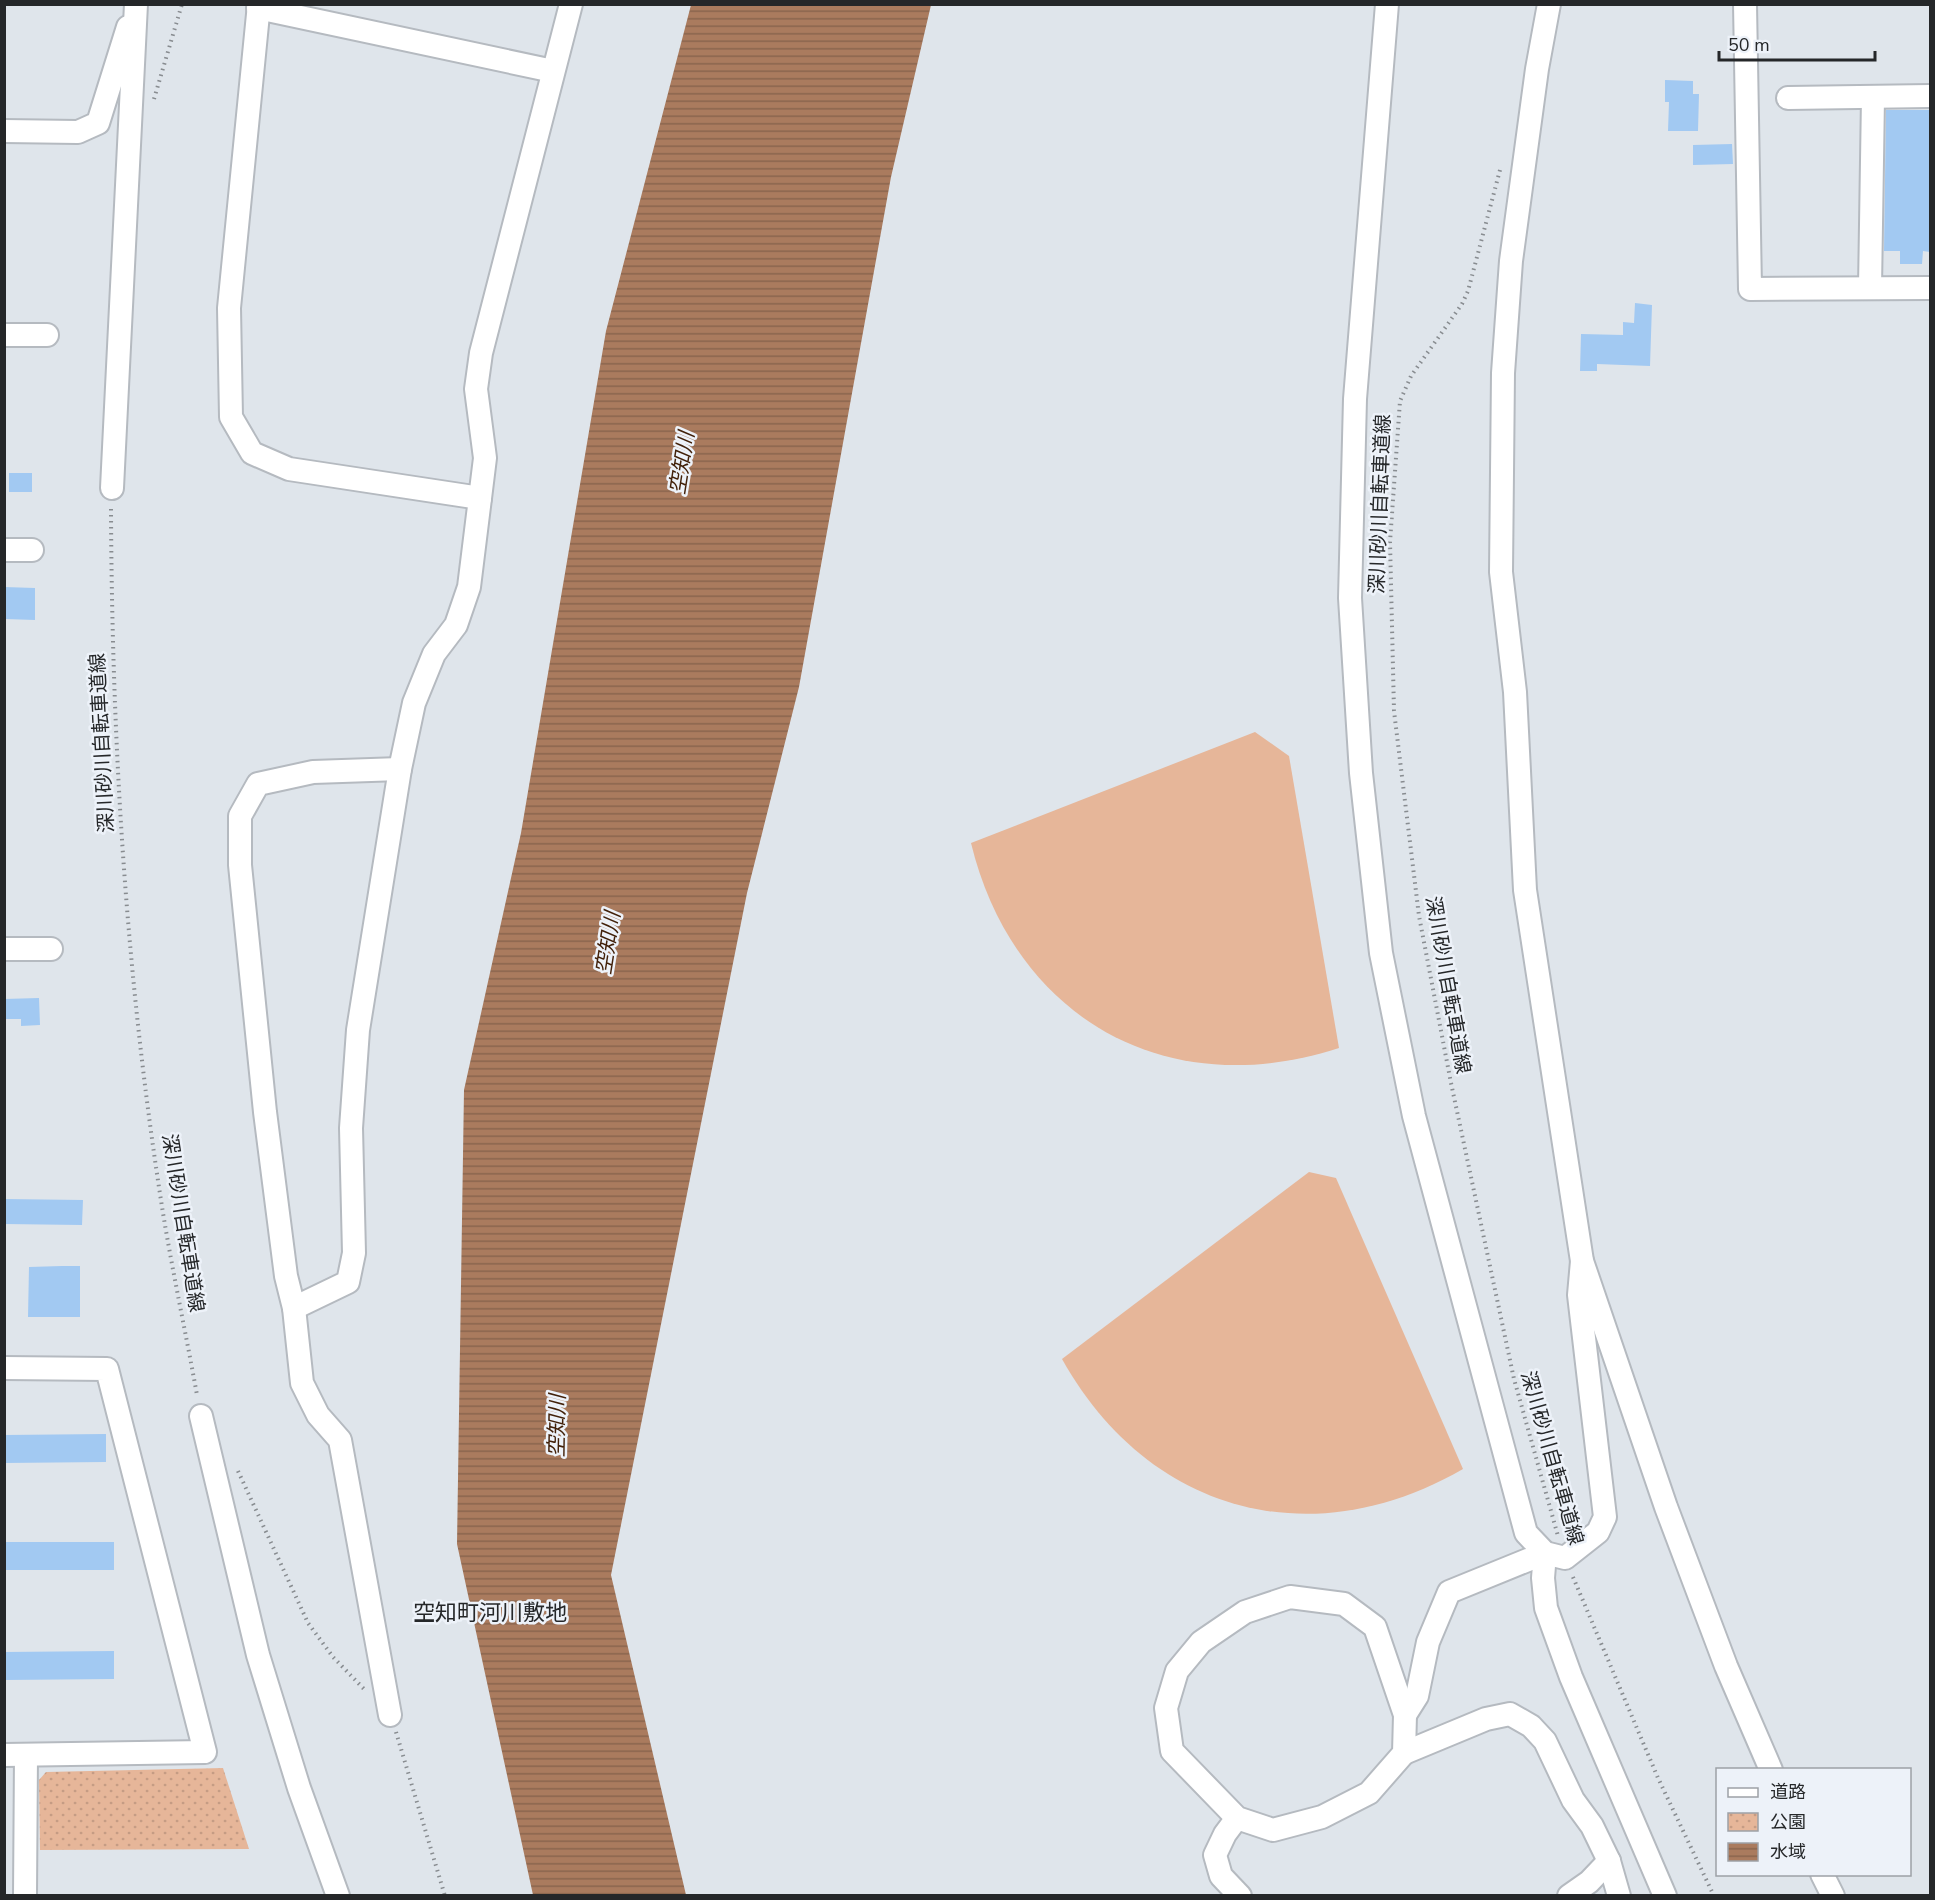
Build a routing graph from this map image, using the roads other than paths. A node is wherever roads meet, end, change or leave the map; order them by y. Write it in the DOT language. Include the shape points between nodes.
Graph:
graph roads {
  1 [pos="571,4"];
  2 [pos="1387,4"];
  3 [pos="1549,4"];
  4 [pos="1745,4"];
  5 [pos="258,6"];
  6 [pos="136,8"];
  7 [pos="553,71"];
  8 [pos="1930,96"];
  9 [pos="1873,97"];
  10 [pos="1788,98"];
  11 [pos="4,130"];
  12 [pos="1870,288"];
  13 [pos="1930,288"];
  14 [pos="4,335"];
  15 [pos="47,335"];
  16 [pos="112,488"];
  17 [pos="480,498"];
  18 [pos="4,550"];
  19 [pos="32,550"];
  20 [pos="400,769"];
  21 [pos="51,949"];
  22 [pos="4,950"];
  23 [pos="1582,1261"];
  24 [pos="294,1308"];
  25 [pos="4,1368"];
  26 [pos="201,1416"];
  27 [pos="1555,1556"];
  28 [pos="390,1715"];
  29 [pos="1405,1715"];
  30 [pos="1404,1753"];
  31 [pos="15,1755"];
  32 [pos="1770,1768"];
  33 [pos="1237,1818"];
  34 [pos="1610,1861"];
  35 [pos="1823,1876"];
  36 [pos="25,1896"];
  37 [pos="338,1896"];
  38 [pos="1240,1896"];
  39 [pos="1569,1896"];
  40 [pos="1619,1896"];
  41 [pos="1665,1896"];
  42 [pos="1833,1896"];
  1 -- 7 [label="street"];
  2 -- 27 [label="street" via="1355,399 1350,598 1360,773 1381,953 1414,1116 1526,1533"];
  3 -- 23 [label="street" via="1511,261 1503,373 1501,572 1515,692 1525,890"];
  4 -- 12 [label="street" via="1750,288"];
  5 -- 7 [label="street"];
  5 -- 17 [label="street" via="229,308 231,417 252,453 289,469"];
  6 -- 11 [label="street" via="122,39 98,123 78,132"];
  6 -- 16 [label="street"];
  7 -- 17 [label="street" via="481,353 476,389 485,458"];
  8 -- 9 [label="street"];
  9 -- 10 [label="street"];
  9 -- 12 [label="street"];
  12 -- 13 [label="street"];
  14 -- 15 [label="street"];
  17 -- 20 [label="street" via="469,587 456,626 434,654 414,703"];
  18 -- 19 [label="street"];
  20 -- 24 [label="street" via="357,1030 351,1128 354,1253 348,1282"];
  20 -- 24 [label="street" via="313,772 258,784 240,816 240,865 265,1112 286,1276"];
  21 -- 22 [label="street"];
  23 -- 27 [label="street" via="1579,1295 1605,1517 1598,1532"];
  23 -- 32 [label="street" via="1666,1507 1726,1666"];
  24 -- 28 [label="street" via="302,1383 318,1414 340,1440"];
  25 -- 31 [label="street" via="107,1369 205,1752"];
  26 -- 37 [label="street" via="258,1655"];
  27 -- 29 [label="street" via="1449,1592 1428,1642 1417,1696"];
  27 -- 41 [label="street" via="1543,1578 1545,1608"];
  29 -- 30 [label="street"];
  29 -- 33 [label="street" via="1375,1627 1344,1604 1290,1597 1245,1612 1201,1642 1177,1671 1166,1708 1172,1750"];
  30 -- 33 [label="street" via="1369,1793 1322,1817 1273,1830"];
  30 -- 34 [label="street" via="1486,1719 1510,1714 1531,1726 1545,1741"];
  31 -- 36 [label="street"];
  33 -- 38 [label="street" via="1215,1855 1221,1876"];
  34 -- 39 [label="street"];
  34 -- 40 [label="street"];
  35 -- 42 [label="street"];
}
